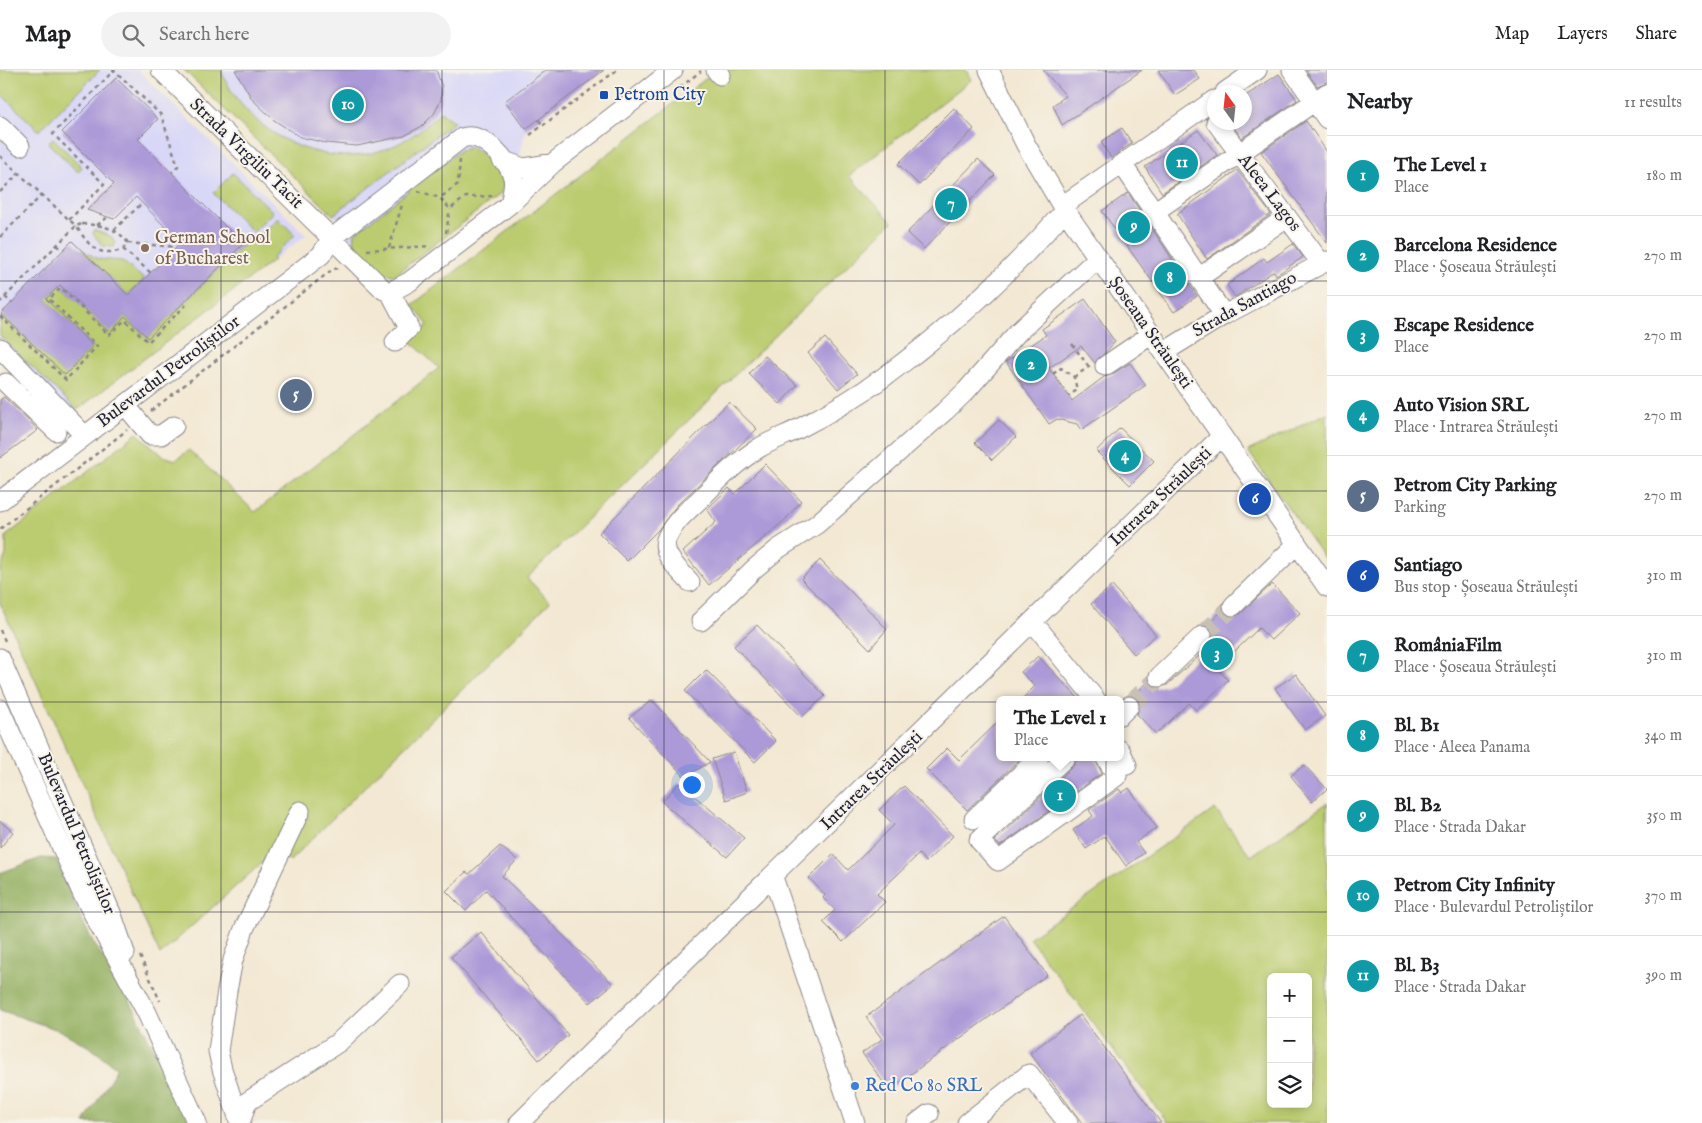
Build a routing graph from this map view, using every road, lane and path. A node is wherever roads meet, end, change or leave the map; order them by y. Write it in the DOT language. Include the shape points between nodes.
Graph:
graph roads {
  1 [pos="160,70"];
  2 [pos="617,70"];
  3 [pos="673,70"];
  4 [pos="989,70"];
  5 [pos="1257,70"];
  6 [pos="1292,70"];
  7 [pos="1235,85"];
  8 [pos="1321,98"];
  9 [pos="1207,115"];
  10 [pos="539,120"];
  11 [pos="1327,120"];
  12 [pos="0,126"];
  13 [pos="543,126"];
  14 [pos="1224,130"];
  15 [pos="530,135"];
  16 [pos="20,146"];
  17 [pos="1239,153"];
  18 [pos="460,155"];
  19 [pos="0,156"];
  20 [pos="502,160"];
  21 [pos="553,163"];
  22 [pos="1122,164"];
  23 [pos="172,172"];
  24 [pos="19,173"];
  25 [pos="415,191"];
  26 [pos="0,192"];
  27 [pos="42,195"];
  28 [pos="404,197"];
  29 [pos="440,198"];
  30 [pos="506,200"];
  31 [pos="142,203"];
  32 [pos="1064,208"];
  33 [pos="450,210"];
  34 [pos="1154,212"];
  35 [pos="108,217"];
  36 [pos="1287,218"];
  37 [pos="69,220"];
  38 [pos="97,225"];
  39 [pos="76,226"];
  40 [pos="114,230"];
  41 [pos="445,234"];
  42 [pos="0,237"];
  43 [pos="332,238"];
  44 [pos="128,243"];
  45 [pos="57,245"];
  46 [pos="432,246"];
  47 [pos="177,247"];
  48 [pos="123,248"];
  49 [pos="388,248"];
  50 [pos="64,250"];
  51 [pos="364,250"];
  52 [pos="1098,258"];
  53 [pos="1324,262"];
  54 [pos="333,269"];
  55 [pos="151,273"];
  56 [pos="1200,277"];
  57 [pos="390,292"];
  58 [pos="5,297"];
  59 [pos="0,302"];
  60 [pos="12,303"];
  61 [pos="186,305"];
  62 [pos="0,316"];
  63 [pos="1224,316"];
  64 [pos="1152,334"];
  65 [pos="394,342"];
  66 [pos="1072,344"];
  67 [pos="0,348"];
  68 [pos="1164,352"];
  69 [pos="1100,370"];
  70 [pos="1053,374"];
  71 [pos="6,383"];
  72 [pos="1068,396"];
  73 [pos="126,406"];
  74 [pos="138,421"];
  75 [pos="174,426"];
  76 [pos="56,431"];
  77 [pos="85,436"];
  78 [pos="1222,436"];
  79 [pos="0,501"];
  80 [pos="0,529"];
  81 [pos="1297,544"];
  82 [pos="690,582"];
  83 [pos="1327,587"];
  84 [pos="1233,606"];
  85 [pos="701,621"];
  86 [pos="1033,622"];
  87 [pos="1202,636"];
  88 [pos="2,665"];
  89 [pos="1159,677"];
  90 [pos="1093,696"];
  91 [pos="0,709"];
  92 [pos="1035,761"];
  93 [pos="1062,761"];
  94 [pos="1108,761"];
  95 [pos="300,811"];
  96 [pos="974,819"];
  97 [pos="773,877"];
  98 [pos="400,984"];
  99 [pos="147,1013"];
  100 [pos="197,1123"];
  101 [pos="240,1123"];
  102 [pos="519,1123"];
  103 [pos="856,1123"];
  104 [pos="967,1123"];
  105 [pos="1068,1123"];
  1 -- 43 [label="street, Strada Virgiliu Tacit"];
  2 -- 13 [label="path"];
  3 -- 21 [label="street, Bulevardul Petroliștilor"];
  4 -- 32 [label="street, Șoseaua Străulești" via="1026,145"];
  5 -- 7 [label="street"];
  6 -- 8 [label="street"];
  8 -- 11 [label="street"];
  8 -- 17 [label="street"];
  9 -- 22 [label="street"];
  10 -- 13 [label="path"];
  12 -- 16 [label="street"];
  13 -- 15 [label="path"];
  14 -- 17 [label="street, Aleea Lagos"];
  17 -- 34 [label="street"];
  17 -- 36 [label="street, Aleea Lagos"];
  18 -- 29 [label="path" via="458,184"];
  19 -- 24 [label="path"];
  20 -- 21 [label="street, Bulevardul Petroliștilor" via="522,168"];
  20 -- 30 [label="street, Bulevardul Petroliștilor" via="513,177 514,190"];
  20 -- 43 [label="street, Bulevardul Petroliștilor" via="480,138 462,138"];
  21 -- 30 [label="street, Bulevardul Petroliștilor"];
  22 -- 32 [label="street"];
  22 -- 34 [label="street"];
  23 -- 37 [label="path" via="178,166 161,115 114,70 53,134 104,184"];
  24 -- 26 [label="path"];
  24 -- 27 [label="path"];
  25 -- 29 [label="path"];
  27 -- 37 [label="path"];
  27 -- 42 [label="path"];
  28 -- 49 [label="path"];
  29 -- 33 [label="path"];
  30 -- 33 [label="path" via="466,197"];
  30 -- 57 [label="street, Bulevardul Petroliștilor" via="409,282"];
  31 -- 40 [label="path"];
  32 -- 52 [label="street, Șoseaua Străulești"];
  32 -- 82 [label="street" via="1014,267 971,308 868,387 731,468 675,523 666,539 666,549"];
  33 -- 41 [label="path"];
  34 -- 56 [label="street"];
  35 -- 38 [label="path"];
  36 -- 53 [label="street, Aleea Lagos"];
  36 -- 56 [label="street"];
  37 -- 39 [label="path"];
  38 -- 39 [label="path"];
  38 -- 40 [label="path"];
  39 -- 45 [label="path"];
  39 -- 48 [label="path" via="97,251 113,252"];
  40 -- 44 [label="path"];
  43 -- 57 [label="street" via="384,290"];
  43 -- 73 [label="street, Bulevardul Petroliștilor" via="321,255"];
  44 -- 47 [label="path"];
  44 -- 48 [label="path"];
  45 -- 50 [label="path"];
  45 -- 58 [label="path"];
  46 -- 49 [label="path"];
  48 -- 55 [label="path"];
  49 -- 51 [label="path"];
  52 -- 64 [label="street, Șoseaua Străulești"];
  52 -- 85 [label="street" via="1018,332 945,411 817,524 754,568"];
  53 -- 63 [label="street, Strada Santiago"];
  54 -- 74 [label="path"];
  56 -- 63 [label="street"];
  57 -- 65 [label="street" via="409,328"];
  58 -- 59 [label="path"];
  58 -- 60 [label="path"];
  61 -- 62 [label="path" via="148,342 125,320 110,335 61,288 49,299 97,346 66,380"];
  63 -- 68 [label="street, Strada Santiago"];
  64 -- 68 [label="street, Șoseaua Străulești"];
  64 -- 69 [label="street"];
  66 -- 69 [label="path"];
  67 -- 77 [label="street"];
  68 -- 78 [label="street, Șoseaua Străulești"];
  70 -- 72 [label="path" via="1061,368 1074,376 1077,390"];
  71 -- 76 [label="street"];
  73 -- 74 [label="street"];
  73 -- 77 [label="street, Bulevardul Petroliștilor"];
  74 -- 75 [label="street" via="150,435 161,435"];
  74 -- 80 [label="path"];
  77 -- 79 [label="street, Bulevardul Petroliștilor"];
  78 -- 81 [label="street, Șoseaua Străulești"];
  78 -- 86 [label="street, Intrarea Străulești"];
  81 -- 83 [label="street, Șoseaua Străulești"];
  81 -- 84 [label="street"];
  86 -- 90 [label="street"];
  86 -- 97 [label="street, Intrarea Străulești"];
  87 -- 89 [label="street"];
  88 -- 99 [label="street, Bulevardul Petroliștilor" via="112,915"];
  91 -- 99 [label="street, Bulevardul Petroliștilor" via="83,895"];
  92 -- 96 [label="street"];
  93 -- 94 [label="street" via="978,840 998,861 1117,776"];
  95 -- 101 [label="street" via="244,929 228,983 218,1051"];
  97 -- 102 [label="street, Intrarea Străulești"];
  97 -- 103 [label="street"];
  98 -- 101 [label="street" via="339,1042 246,1102"];
  99 -- 100 [label="street, Bulevardul Petroliștilor"];
  104 -- 105 [label="street" via="1029,1074"];
}
